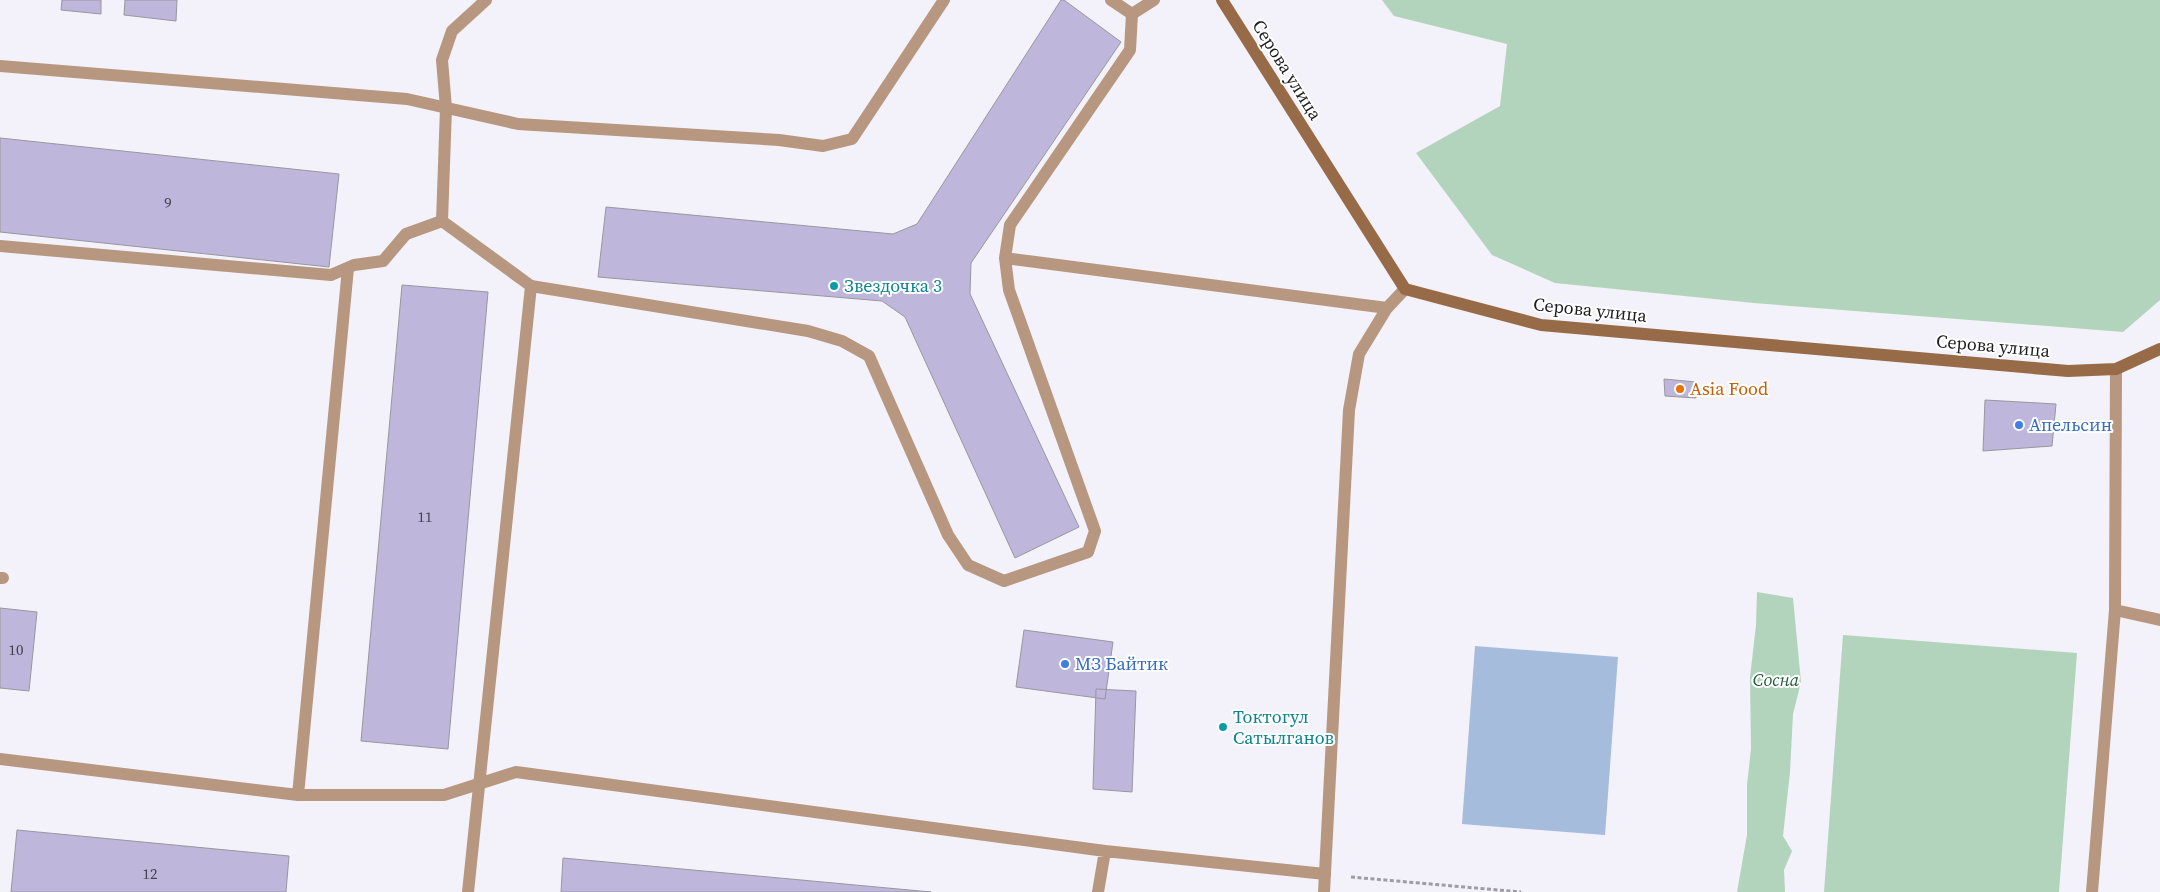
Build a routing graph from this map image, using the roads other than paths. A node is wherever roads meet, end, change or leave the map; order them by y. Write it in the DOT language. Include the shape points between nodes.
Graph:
graph roads {
  1 [pos="486,0"];
  2 [pos="944,0"];
  3 [pos="1111,0"];
  4 [pos="1154,0"];
  5 [pos="1222,0"];
  6 [pos="1132,14"];
  7 [pos="0,66"];
  8 [pos="446,108"];
  9 [pos="442,221"];
  10 [pos="0,246"];
  11 [pos="1005,258"];
  12 [pos="348,268"];
  13 [pos="531,286"];
  14 [pos="1405,289"];
  15 [pos="1387,308"];
  16 [pos="2160,349"];
  17 [pos="2116,369"];
  18 [pos="2115,610"];
  19 [pos="2160,620"];
  20 [pos="0,758"];
  21 [pos="480,784"];
  22 [pos="298,795"];
  23 [pos="1105,851"];
  24 [pos="1325,874"];
  25 [pos="468,892"];
  26 [pos="1098,892"];
  27 [pos="1324,892"];
  28 [pos="2092,892"];
  1 -- 8 [label="street" via="452,32 442,60"];
  2 -- 8 [label="street" via="852,139 823,146 779,140 518,124"];
  3 -- 6 [label="street"];
  4 -- 6 [label="street"];
  5 -- 14 [label="main road, Серова улица"];
  6 -- 11 [label="street" via="1130,50 1010,225"];
  7 -- 8 [label="street" via="407,99"];
  8 -- 9 [label="street"];
  9 -- 12 [label="street" via="406,234 382,261"];
  9 -- 13 [label="street"];
  10 -- 12 [label="street" via="331,275"];
  11 -- 13 [label="street" via="1008,290 1095,531 1088,552 1004,581 968,565 948,535 869,356 842,341 808,330"];
  11 -- 15 [label="street"];
  12 -- 22 [label="street"];
  13 -- 21 [label="street"];
  14 -- 15 [label="street"];
  14 -- 17 [label="main road, Серова улица" via="1541,325 2068,370"];
  15 -- 24 [label="street" via="1359,354 1349,410"];
  16 -- 17 [label="main road, Серова улица"];
  17 -- 18 [label="street"];
  18 -- 19 [label="street"];
  18 -- 28 [label="street"];
  20 -- 22 [label="street"];
  21 -- 22 [label="street" via="444,796"];
  21 -- 23 [label="street" via="516,772"];
  21 -- 25 [label="street"];
  23 -- 24 [label="street"];
  23 -- 26 [label="street"];
  24 -- 27 [label="street"];
}
